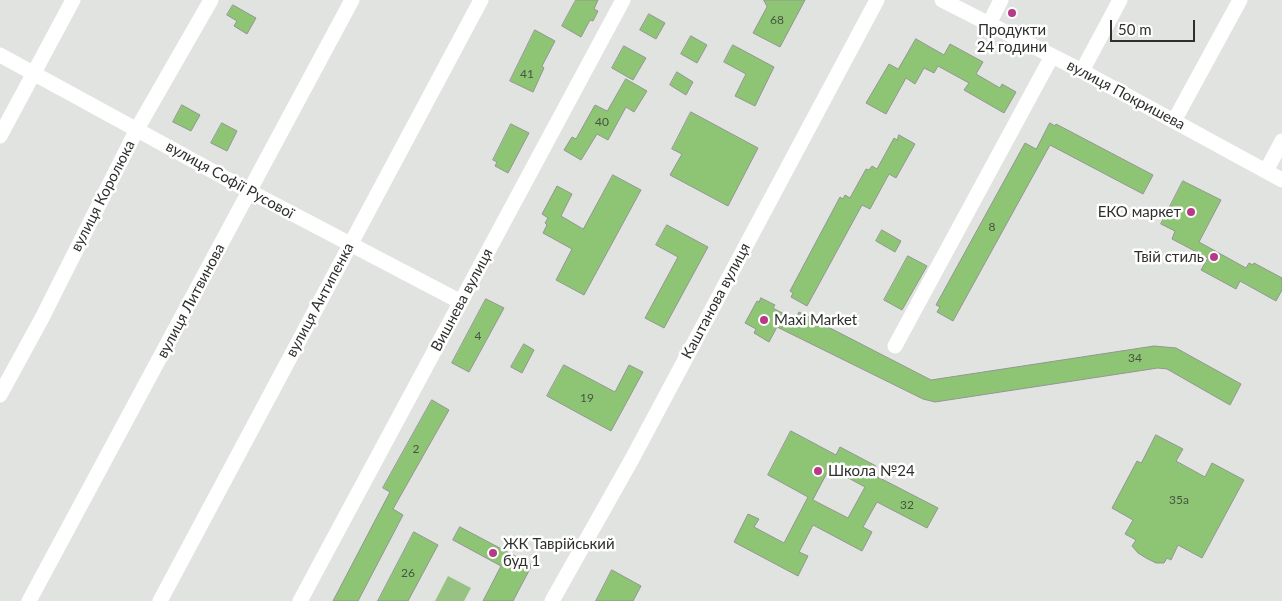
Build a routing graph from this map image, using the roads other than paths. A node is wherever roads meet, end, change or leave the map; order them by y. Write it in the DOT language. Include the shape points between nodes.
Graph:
graph roads {
  1 [pos="73,0"];
  2 [pos="211,0"];
  3 [pos="352,0"];
  4 [pos="481,0"];
  5 [pos="624,0"];
  6 [pos="878,0"];
  7 [pos="942,0"];
  8 [pos="1001,0"];
  9 [pos="1120,0"];
  10 [pos="1240,0"];
  11 [pos="989,24"];
  12 [pos="0,55"];
  13 [pos="1052,56"];
  14 [pos="1082,71"];
  15 [pos="33,74"];
  16 [pos="1174,121"];
  17 [pos="137,129"];
  18 [pos="0,136"];
  19 [pos="1282,141"];
  20 [pos="1266,171"];
  21 [pos="1282,180"];
  22 [pos="249,191"];
  23 [pos="349,244"];
  24 [pos="461,302"];
  25 [pos="895,346"];
  26 [pos="0,395"];
  27 [pos="29,601"];
  28 [pos="160,601"];
  29 [pos="300,601"];
  30 [pos="552,601"];
  1 -- 15 [label="street"];
  2 -- 17 [label="street, вулиця Королюка"];
  3 -- 22 [label="street, вулиця Литвинова"];
  4 -- 23 [label="street, вулиця Антипенка"];
  5 -- 24 [label="street, Вишнева вулиця"];
  6 -- 30 [label="street, Каштанова вулиця" via="632,459"];
  7 -- 11 [label="street, вулиця Покришева"];
  8 -- 11 [label="street"];
  9 -- 14 [label="street"];
  10 -- 16 [label="street"];
  11 -- 13 [label="street, вулиця Покришева"];
  12 -- 15 [label="street, вулиця Софії Русової"];
  13 -- 14 [label="street, вулиця Покришева"];
  13 -- 25 [label="street"];
  14 -- 16 [label="street, вулиця Покришева"];
  15 -- 17 [label="street, вулиця Софії Русової"];
  15 -- 18 [label="street"];
  16 -- 20 [label="street, вулиця Покришева"];
  17 -- 22 [label="street, вулиця Софії Русової"];
  17 -- 26 [label="street, вулиця Королюка"];
  19 -- 20 [label="street"];
  20 -- 21 [label="street, вулиця Покришева"];
  22 -- 23 [label="street, вулиця Софії Русової"];
  22 -- 27 [label="street, вулиця Литвинова"];
  23 -- 24 [label="street, вулиця Софії Русової"];
  23 -- 28 [label="street, вулиця Антипенка"];
  24 -- 29 [label="street, Вишнева вулиця"];
}
